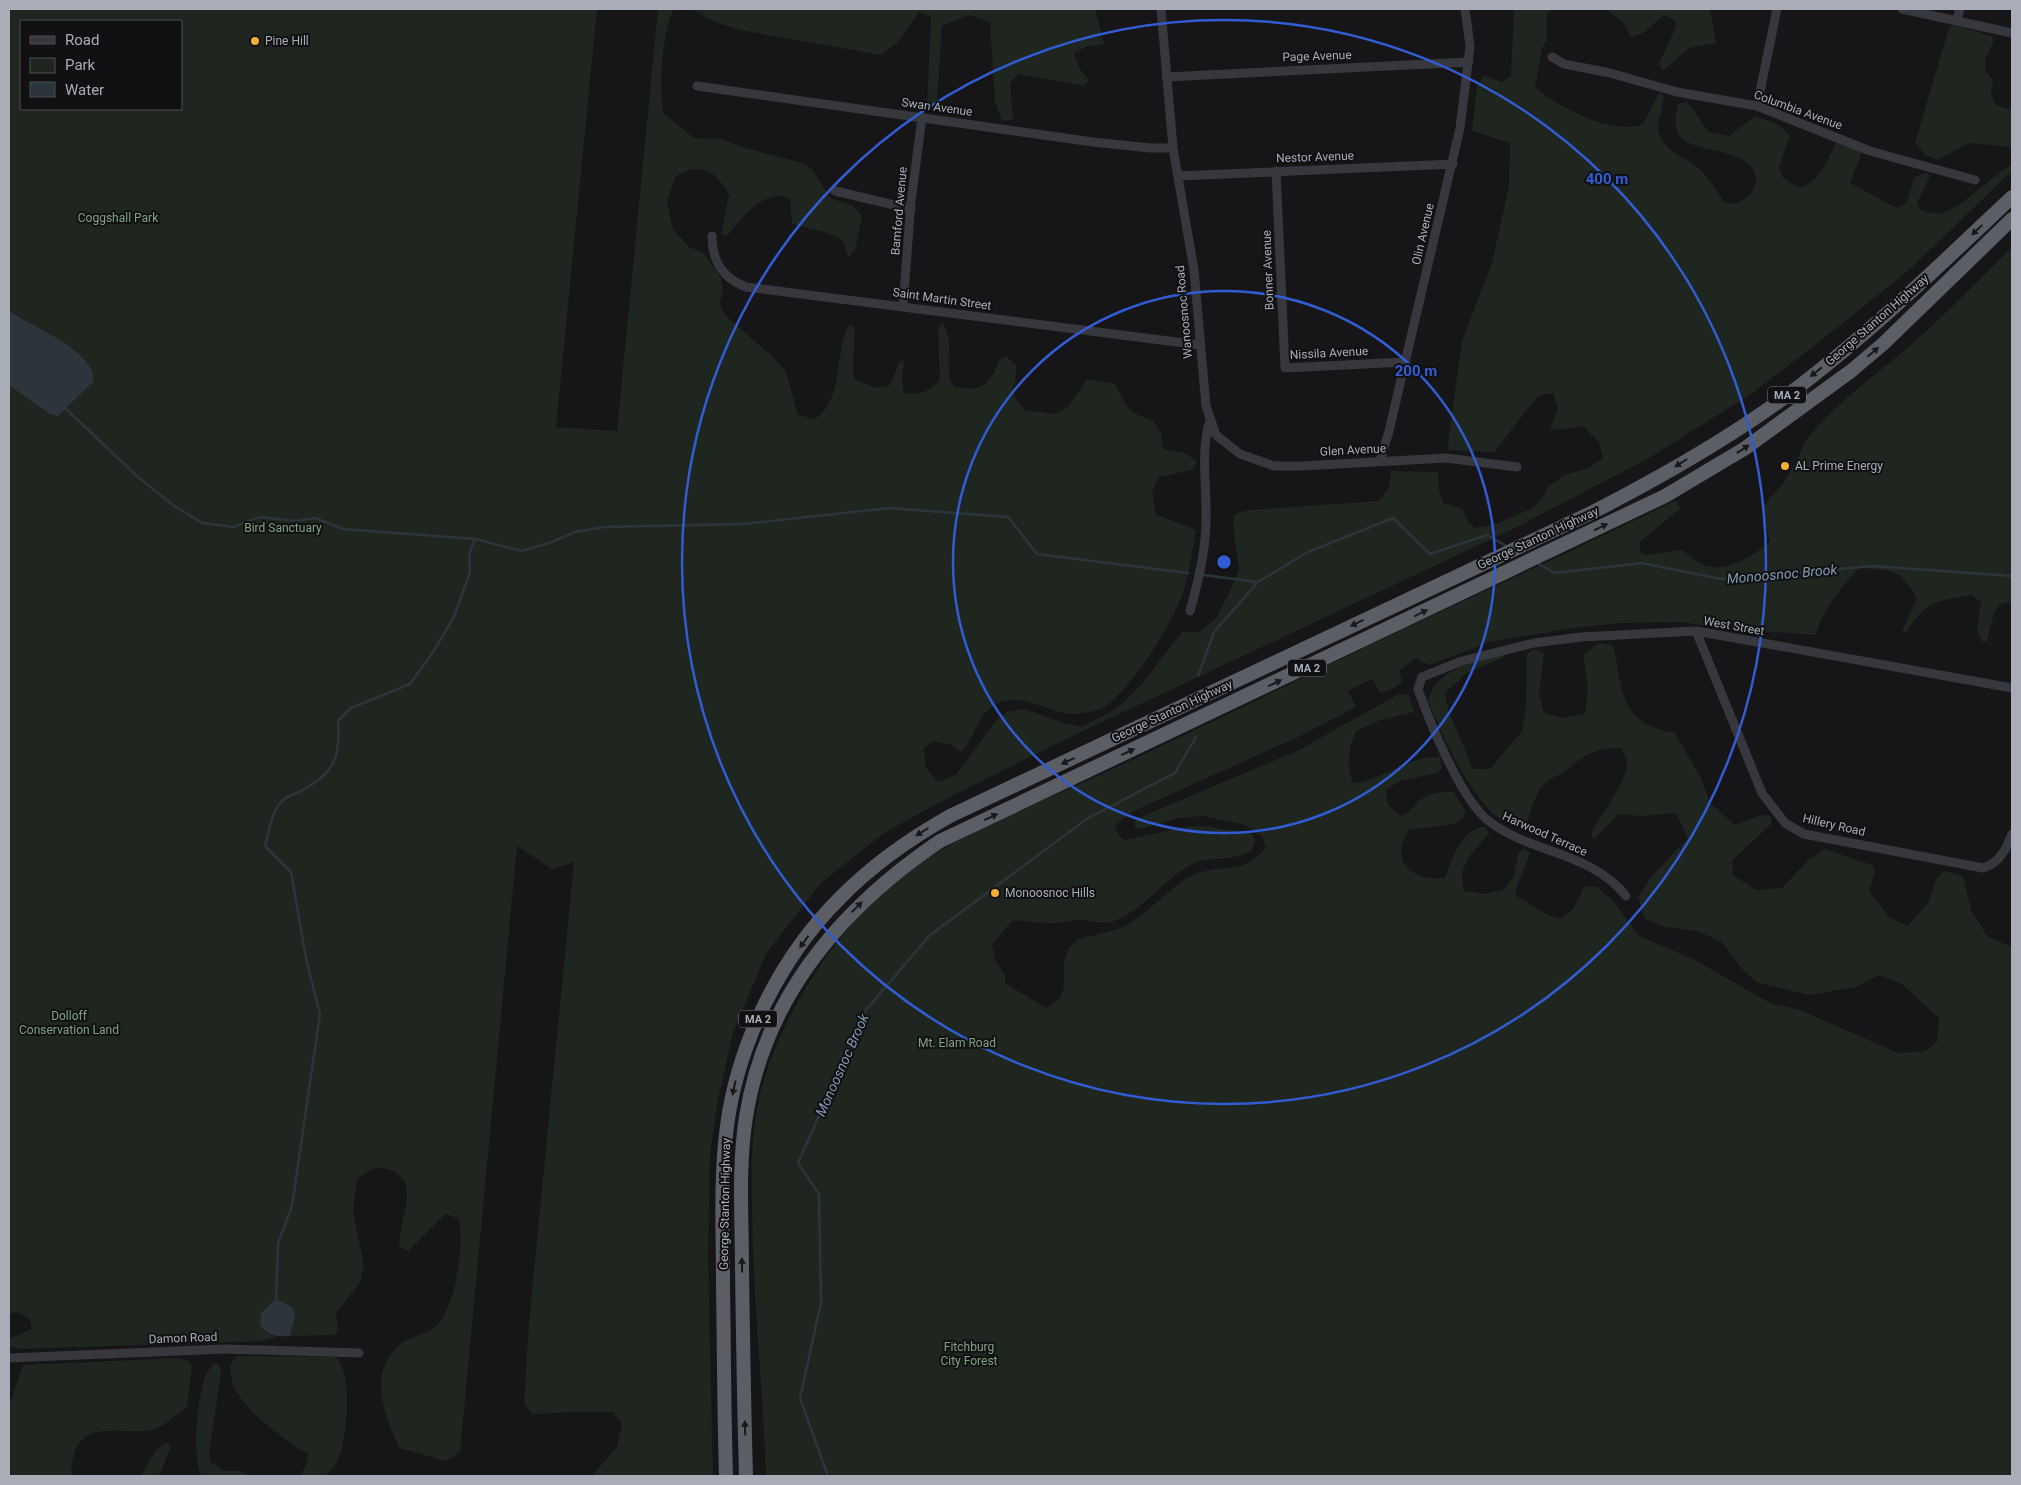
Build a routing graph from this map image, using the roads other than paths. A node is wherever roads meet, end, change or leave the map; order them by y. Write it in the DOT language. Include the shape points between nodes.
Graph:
graph roads {
  1 [pos="1161,9"];
  2 [pos="1465,9"];
  3 [pos="1777,9"];
  4 [pos="1902,9"];
  5 [pos="1960,9"];
  6 [pos="1957,20"];
  7 [pos="2012,33"];
  8 [pos="1552,57"];
  9 [pos="1469,62"];
  10 [pos="1166,77"];
  11 [pos="697,86"];
  12 [pos="1756,106"];
  13 [pos="922,118"];
  14 [pos="1173,148"];
  15 [pos="1453,164"];
  16 [pos="1276,171"];
  17 [pos="1178,176"];
  18 [pos="1975,180"];
  19 [pos="835,191"];
  20 [pos="2012,197"];
  21 [pos="911,209"];
  22 [pos="2012,218"];
  23 [pos="712,236"];
  24 [pos="903,306"];
  25 [pos="1200,345"];
  26 [pos="1405,362"];
  27 [pos="1284,368"];
  28 [pos="1210,420"];
  29 [pos="1380,461"];
  30 [pos="1517,467"];
  31 [pos="1190,611"];
  32 [pos="1696,631"];
  33 [pos="1422,677"];
  34 [pos="2012,688"];
  35 [pos="2012,834"];
  36 [pos="1626,896"];
  37 [pos="359,1353"];
  38 [pos="9,1358"];
  39 [pos="726,1476"];
  40 [pos="746,1476"];
  1 -- 10 [label="street, Wanoosnoc Road"];
  2 -- 9 [label="street, Olin Avenue"];
  3 -- 12 [label="street"];
  4 -- 6 [label="street"];
  5 -- 6 [label="street"];
  6 -- 7 [label="street"];
  8 -- 12 [label="street, Columbia Avenue" via="1564,64 1677,92"];
  9 -- 10 [label="street, Page Avenue"];
  9 -- 15 [label="street, Olin Avenue"];
  10 -- 14 [label="street, Wanoosnoc Road"];
  11 -- 13 [label="street, Swan Avenue"];
  12 -- 18 [label="street, Columbia Avenue" via="1870,151"];
  13 -- 14 [label="street, Swan Avenue" via="1093,142"];
  13 -- 21 [label="street, Bamford Avenue"];
  14 -- 17 [label="street, Wanoosnoc Road"];
  15 -- 16 [label="street, Nestor Avenue"];
  15 -- 26 [label="street, Olin Avenue"];
  16 -- 17 [label="street, Nestor Avenue"];
  16 -- 27 [label="street, Bonner Avenue"];
  17 -- 25 [label="street, Wanoosnoc Road" via="1194,270"];
  19 -- 21 [label="street"];
  20 -- 39 [label="highway, George Stanton Highway / MA 2, one-way" via="1902,301 1785,397 1634,491 950,816 890,854 831,907 800,947 762,1012 740,1066 728,1116 723,1195"];
  21 -- 24 [label="street, Bamford Avenue"];
  40 -- 22 [label="highway, George Stanton Highway / MA 2, one-way" via="741,1186 746,1116 774,1026 800,977 834,930 876,890 940,841 1665,496 1744,449 1816,399 1883,344"];
  23 -- 24 [label="street, Saint Martin Street" via="718,267 735,283"];
  24 -- 25 [label="street, Saint Martin Street"];
  25 -- 28 [label="street, Wanoosnoc Road"];
  26 -- 27 [label="street, Nissila Avenue"];
  26 -- 29 [label="street, Olin Avenue"];
  28 -- 29 [label="street, Glen Avenue" via="1216,435 1231,448 1245,457 1268,464 1295,467"];
  28 -- 31 [label="street, Wanoosnoc Road" via="1204,440 1204,542"];
  29 -- 30 [label="street, Glen Avenue" via="1446,458"];
  32 -- 33 [label="street, West Street" via="1534,642 1462,661"];
  32 -- 34 [label="street, West Street"];
  32 -- 35 [label="street, Hillery Road" via="1762,793 1791,827 1804,834 1983,868 1996,862"];
  33 -- 36 [label="street, Harwood Terrace" via="1418,689 1424,707 1459,779 1487,820 1503,831 1588,866 1614,882"];
  37 -- 38 [label="street, Damon Road" via="225,1349"];
}
